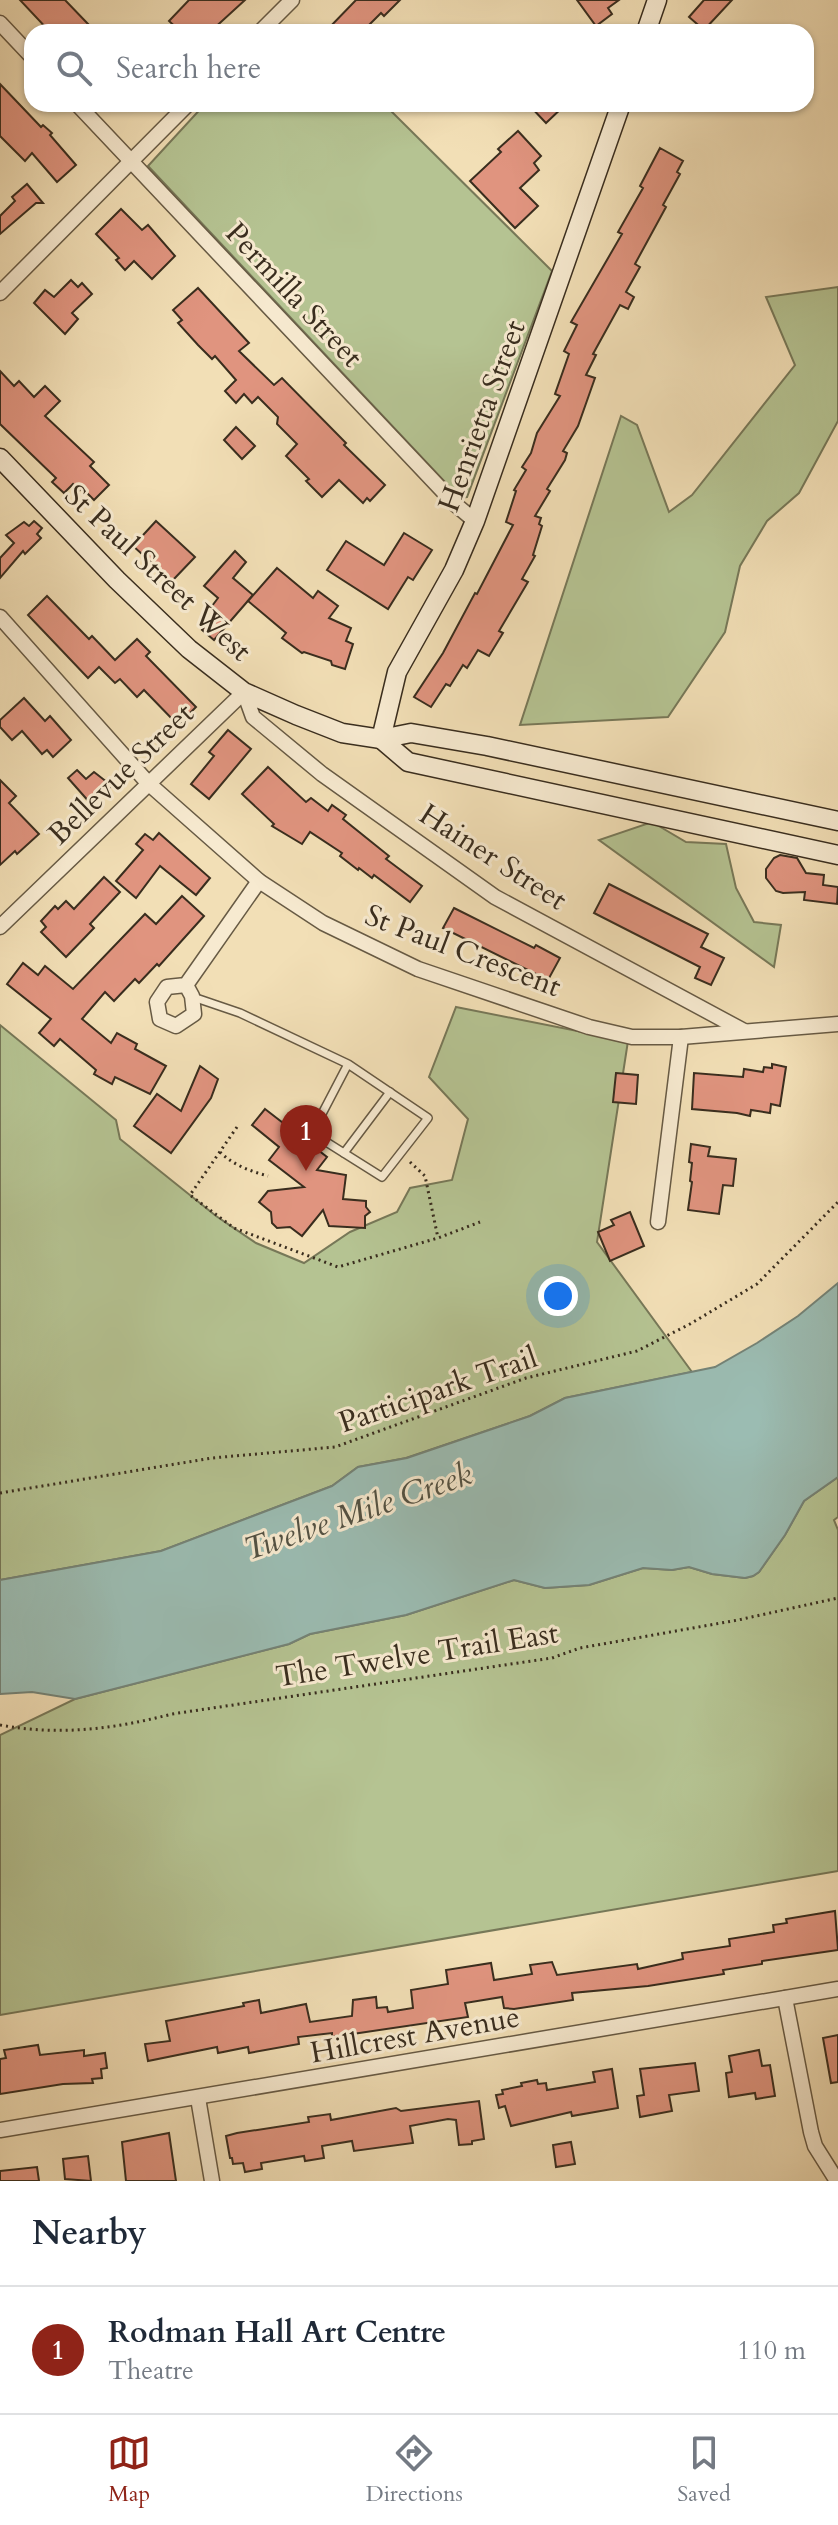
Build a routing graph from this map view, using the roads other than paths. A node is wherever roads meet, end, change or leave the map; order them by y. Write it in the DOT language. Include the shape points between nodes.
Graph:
graph roads {
  1 [pos="292,0"];
  2 [pos="657,0"];
  3 [pos="0,23"];
  4 [pos="268,24"];
  5 [pos="649,24"];
  6 [pos="24,48"];
  7 [pos="85,112"];
  8 [pos="180,112"];
  9 [pos="618,112"];
  10 [pos="132,160"];
  11 [pos="0,293"];
  12 [pos="0,458"];
  13 [pos="475,521"];
  14 [pos="1,622"];
  15 [pos="244,692"];
  16 [pos="381,739"];
  17 [pos="148,783"];
  18 [pos="838,821"];
  19 [pos="838,855"];
  20 [pos="259,881"];
  21 [pos="0,927"];
  22 [pos="189,991"];
  23 [pos="838,1024"];
  24 [pos="744,1031"];
  25 [pos="681,1037"];
  26 [pos="348,1064"];
  27 [pos="390,1092"];
  28 [pos="344,1153"];
  29 [pos="658,1222"];
  30 [pos="838,1989"];
  31 [pos="785,1998"];
  32 [pos="198,2098"];
  33 [pos="0,2130"];
  34 [pos="212,2181"];
  35 [pos="837,2181"];
  1 -- 4 [label="street"];
  2 -- 5 [label="main road"];
  3 -- 6 [label="street"];
  7 -- 10 [label="street, Permilla Street"];
  8 -- 10 [label="street"];
  9 -- 13 [label="main road, Henrietta Street"];
  10 -- 11 [label="street"];
  10 -- 13 [label="street, Permilla Street"];
  12 -- 15 [label="main road, St Paul Street West" via="189,649"];
  13 -- 16 [label="main road, Henrietta Street" via="397,672"];
  14 -- 17 [label="street, St Paul Crescent"];
  15 -- 16 [label="main road, St Paul Street West" via="342,733"];
  15 -- 17 [label="street, Bellevue Street"];
  15 -- 24 [label="street, Hainer Street" via="253,717 322,774 495,897"];
  16 -- 18 [label="main road, St Paul Street West" via="411,733 487,746"];
  16 -- 19 [label="main road, St Paul Street West" via="408,762"];
  17 -- 20 [label="street, St Paul Crescent"];
  17 -- 21 [label="street, Bellevue Street"];
  20 -- 22 [label="street"];
  20 -- 25 [label="street, St Paul Crescent" via="323,923 418,969 589,1027 632,1037"];
  22 -- 26 [label="lane"];
  23 -- 24 [label="street, St Paul Crescent"];
  24 -- 25 [label="street, St Paul Crescent"];
  25 -- 29 [label="street"];
  26 -- 27 [label="lane"];
  26 -- 28 [label="lane" via="312,1133"];
  27 -- 28 [label="lane"];
  27 -- 28 [label="lane" via="428,1118 382,1177"];
  30 -- 31 [label="street, Hillcrest Avenue"];
  31 -- 32 [label="street, Hillcrest Avenue"];
  31 -- 35 [label="street" via="811,2132"];
  32 -- 33 [label="street, Hillcrest Avenue"];
  32 -- 34 [label="street"];
}
